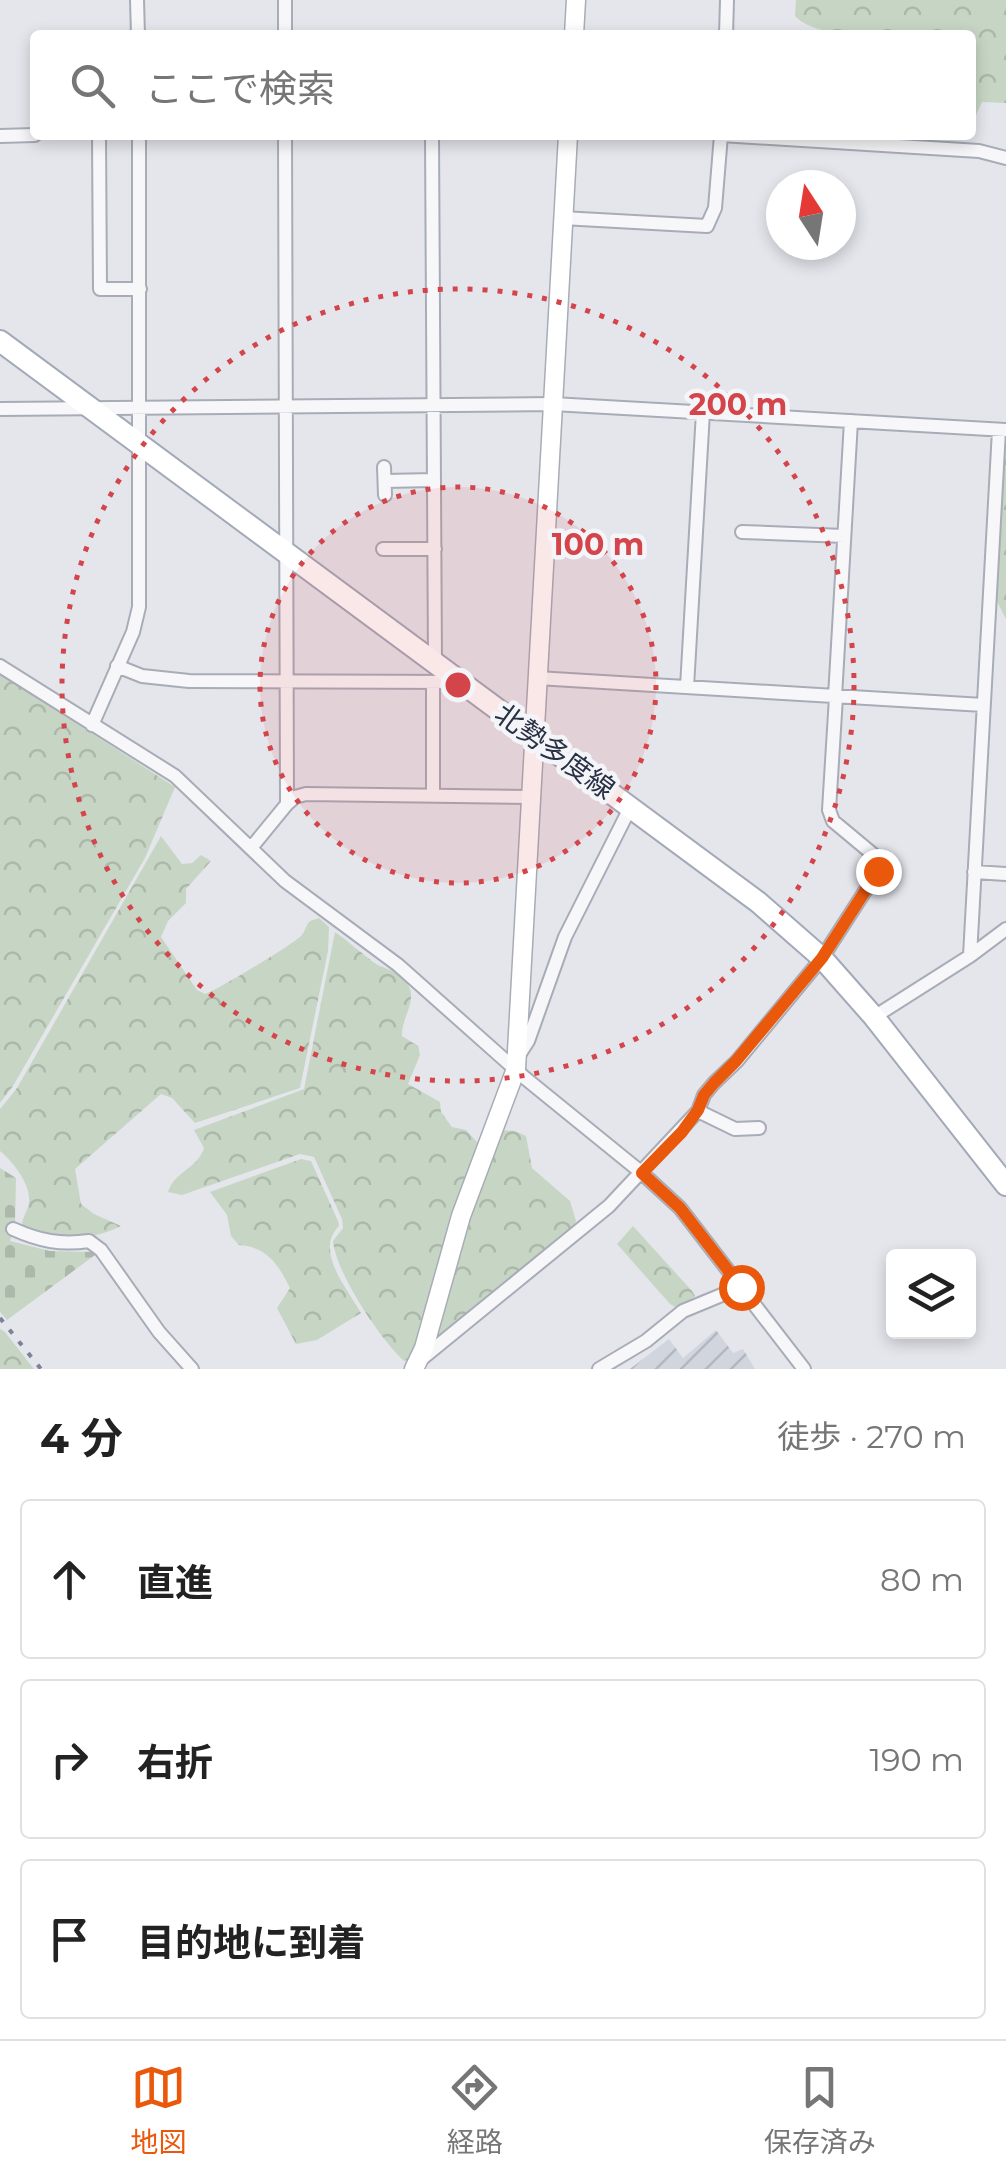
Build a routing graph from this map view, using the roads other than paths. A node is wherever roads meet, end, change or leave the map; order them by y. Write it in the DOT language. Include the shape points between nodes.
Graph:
graph roads {
  1 [pos="137,0"];
  2 [pos="284,0"];
  3 [pos="576,0"];
  4 [pos="728,0"];
  5 [pos="138,30"];
  6 [pos="285,30"];
  7 [pos="574,30"];
  8 [pos="726,30"];
  9 [pos="30,135"];
  10 [pos="0,136"];
  11 [pos="98,140"];
  12 [pos="139,140"];
  13 [pos="285,140"];
  14 [pos="432,140"];
  15 [pos="568,140"];
  16 [pos="721,140"];
  17 [pos="802,140"];
  18 [pos="1006,158"];
  19 [pos="562,218"];
  20 [pos="140,289"];
  21 [pos="0,341"];
  22 [pos="552,404"];
  23 [pos="287,405"];
  24 [pos="433,405"];
  25 [pos="140,406"];
  26 [pos="0,408"];
  27 [pos="91,408"];
  28 [pos="703,412"];
  29 [pos="852,421"];
  30 [pos="1002,430"];
  31 [pos="140,444"];
  32 [pos="434,480"];
  33 [pos="384,481"];
  34 [pos="742,532"];
  35 [pos="844,536"];
  36 [pos="383,548"];
  37 [pos="434,548"];
  38 [pos="288,553"];
  39 [pos="0,666"];
  40 [pos="118,666"];
  41 [pos="434,672"];
  42 [pos="537,678"];
  43 [pos="287,681"];
  44 [pos="687,687"];
  45 [pos="835,697"];
  46 [pos="983,705"];
  47 [pos="92,724"];
  48 [pos="534,735"];
  49 [pos="433,794"];
  50 [pos="531,797"];
  51 [pos="287,804"];
  52 [pos="630,806"];
  53 [pos="251,848"];
  54 [pos="974,872"];
  55 [pos="1006,874"];
  56 [pos="1006,929"];
  57 [pos="970,956"];
  58 [pos="822,958"];
  59 [pos="874,1017"];
  60 [pos="516,1064"];
  61 [pos="698,1110"];
  62 [pos="759,1128"];
  63 [pos="642,1173"];
  64 [pos="1006,1185"];
  65 [pos="12,1229"];
  66 [pos="741,1287"];
  67 [pos="418,1367"];
  68 [pos="192,1369"];
  69 [pos="599,1369"];
  70 [pos="804,1369"];
  1 -- 5 [label="street"];
  2 -- 6 [label="street"];
  3 -- 7 [label="main road"];
  4 -- 8 [label="street"];
  9 -- 10 [label="street"];
  11 -- 20 [label="street" via="100,289"];
  12 -- 20 [label="street"];
  13 -- 23 [label="street"];
  14 -- 24 [label="street"];
  15 -- 19 [label="main road"];
  16 -- 19 [label="street" via="715,208 707,226"];
  17 -- 18 [label="street"];
  19 -- 22 [label="main road"];
  20 -- 25 [label="street"];
  21 -- 27 [label="main road, 北勢多度線"];
  22 -- 24 [label="street"];
  22 -- 28 [label="street"];
  22 -- 42 [label="main road"];
  23 -- 24 [label="street"];
  23 -- 25 [label="street"];
  23 -- 38 [label="street"];
  24 -- 32 [label="street"];
  25 -- 27 [label="street"];
  25 -- 31 [label="street"];
  26 -- 27 [label="street"];
  27 -- 31 [label="main road, 北勢多度線"];
  28 -- 29 [label="street"];
  28 -- 44 [label="street"];
  29 -- 30 [label="street"];
  29 -- 35 [label="street"];
  30 -- 46 [label="street"];
  31 -- 38 [label="main road, 北勢多度線"];
  31 -- 40 [label="street" via="139,608"];
  32 -- 33 [label="street"];
  32 -- 37 [label="street"];
  34 -- 35 [label="street"];
  35 -- 45 [label="street"];
  36 -- 37 [label="street"];
  37 -- 41 [label="street"];
  38 -- 41 [label="main road, 北勢多度線"];
  38 -- 43 [label="street"];
  39 -- 47 [label="street"];
  40 -- 43 [label="street" via="162,679"];
  40 -- 47 [label="street"];
  41 -- 43 [label="street"];
  41 -- 48 [label="main road, 北勢多度線" via="463,682"];
  41 -- 49 [label="street"];
  42 -- 44 [label="street"];
  42 -- 48 [label="main road"];
  43 -- 51 [label="street"];
  44 -- 45 [label="street"];
  45 -- 46 [label="street"];
  45 -- 58 [label="street" via="829,810 833,821 881,861"];
  46 -- 54 [label="street"];
  47 -- 53 [label="street" via="175,776"];
  48 -- 50 [label="main road"];
  48 -- 52 [label="main road, 北勢多度線"];
  49 -- 50 [label="street"];
  49 -- 51 [label="street" via="306,794"];
  50 -- 60 [label="main road"];
  51 -- 53 [label="street"];
  52 -- 58 [label="main road, 北勢多度線"];
  52 -- 60 [label="street" via="565,938"];
  53 -- 60 [label="street"];
  54 -- 55 [label="street"];
  54 -- 57 [label="street"];
  56 -- 57 [label="street"];
  57 -- 59 [label="street"];
  58 -- 59 [label="main road, 北勢多度線"];
  58 -- 61 [label="street"];
  59 -- 64 [label="main road, 北勢多度線"];
  60 -- 63 [label="street"];
  60 -- 67 [label="main road" via="461,1216"];
  61 -- 62 [label="street" via="736,1129"];
  61 -- 63 [label="street"];
  63 -- 66 [label="street" via="680,1208"];
  63 -- 67 [label="street"];
  65 -- 68 [label="street" via="40,1241 89,1242 101,1250"];
  66 -- 69 [label="street" via="683,1311"];
  66 -- 70 [label="street"];
}
